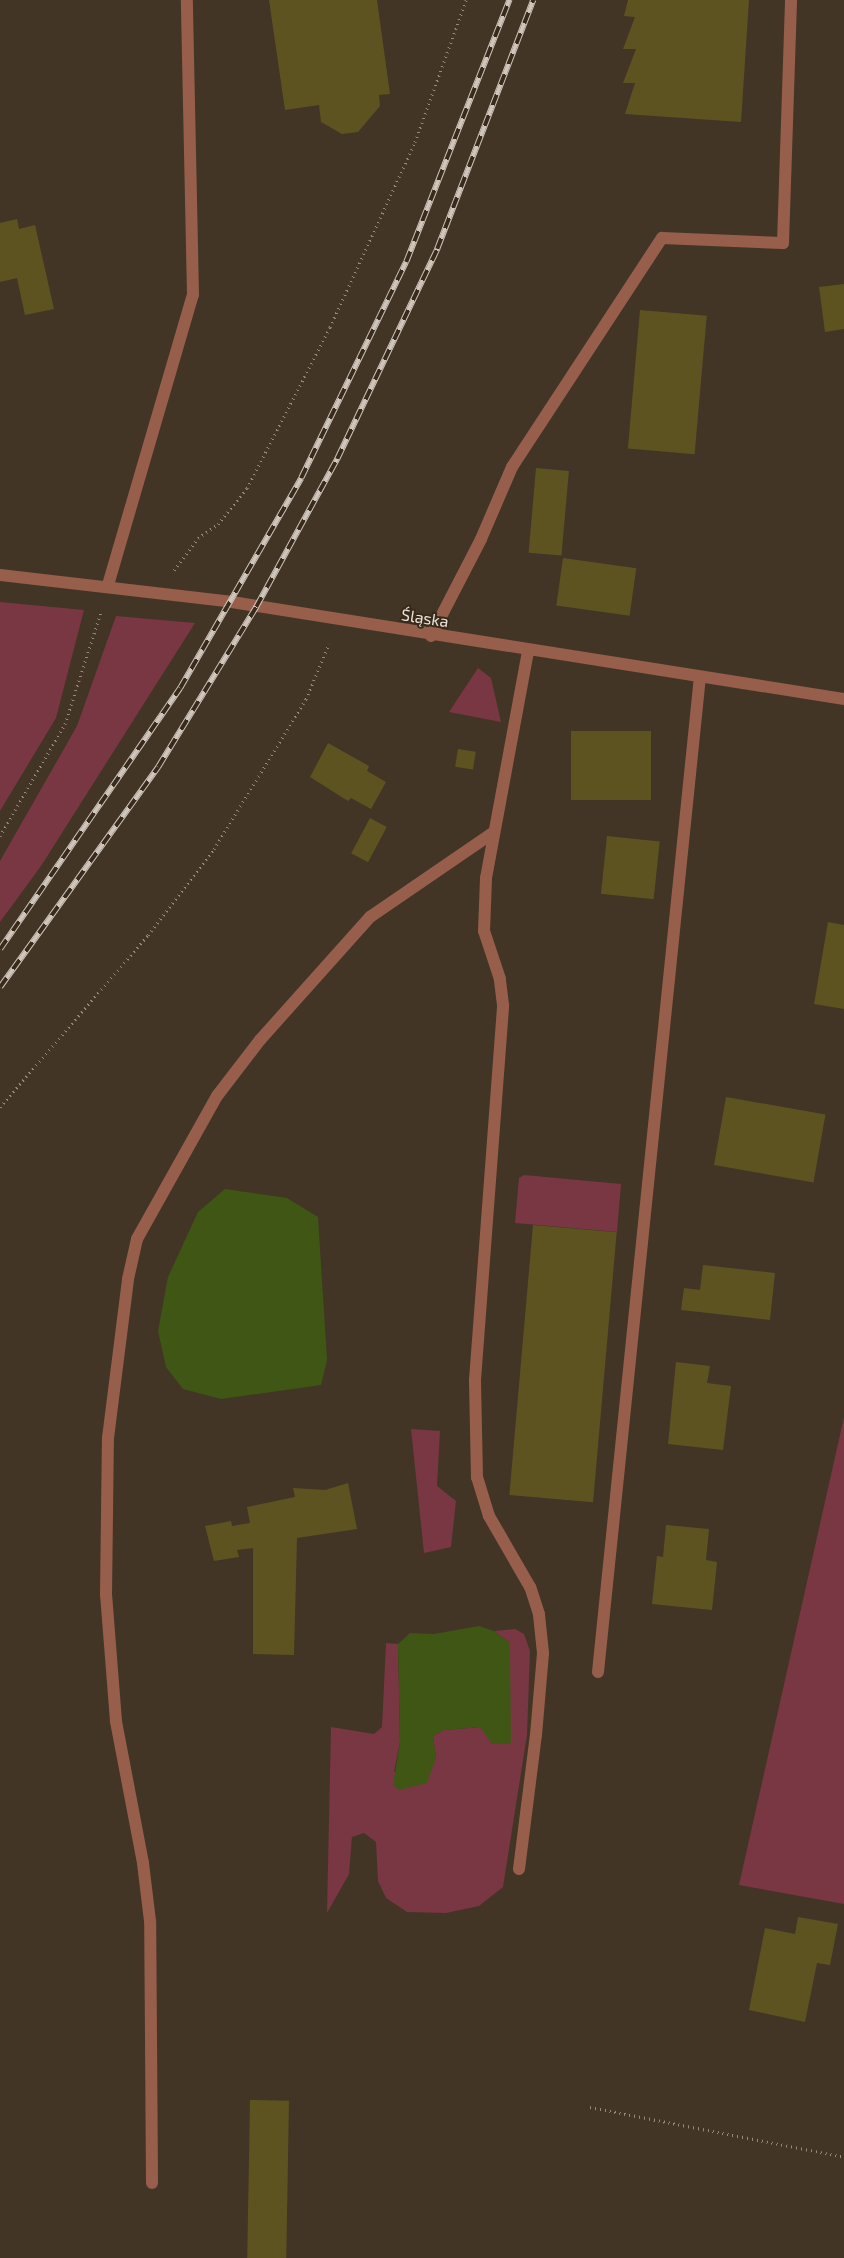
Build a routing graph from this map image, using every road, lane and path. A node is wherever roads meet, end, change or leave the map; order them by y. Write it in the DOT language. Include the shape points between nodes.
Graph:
graph roads {
  1 [pos="187,0"];
  2 [pos="466,0"];
  3 [pos="791,0"];
  4 [pos="0,575"];
  5 [pos="108,585"];
  6 [pos="162,593"];
  7 [pos="336,619"];
  8 [pos="431,636"];
  9 [pos="528,651"];
  10 [pos="700,677"];
  11 [pos="844,699"];
  12 [pos="494,832"];
  13 [pos="0,836"];
  14 [pos="0,1107"];
  15 [pos="598,1672"];
  16 [pos="519,1869"];
  17 [pos="590,2107"];
  18 [pos="844,2157"];
  19 [pos="152,2183"];
  1 -- 5 [label="street" via="193,295"];
  2 -- 6 [label="path" via="415,142 330,328 248,488 218,524 198,538 178,563"];
  3 -- 8 [label="street" via="783,243 662,238 512,467 482,539"];
  4 -- 5 [label="street, Śląska"];
  5 -- 6 [label="street, Śląska"];
  5 -- 13 [label="path" via="91,650 65,724"];
  6 -- 7 [label="street, Śląska"];
  7 -- 8 [label="street, Śląska"];
  7 -- 14 [label="path" via="306,699 214,849 148,934"];
  8 -- 9 [label="street, Śląska"];
  9 -- 10 [label="street, Śląska"];
  9 -- 12 [label="street"];
  10 -- 11 [label="street, Śląska"];
  10 -- 15 [label="street"];
  12 -- 16 [label="street" via="484,932 500,979 503,1005 475,1380 477,1477 489,1516 530,1587 539,1614 542,1653 536,1735"];
  12 -- 19 [label="street" via="370,917 260,1040 218,1096 137,1239 128,1279 108,1438 106,1595 116,1721 143,1863 150,1921"];
  17 -- 18 [label="path"];
}
